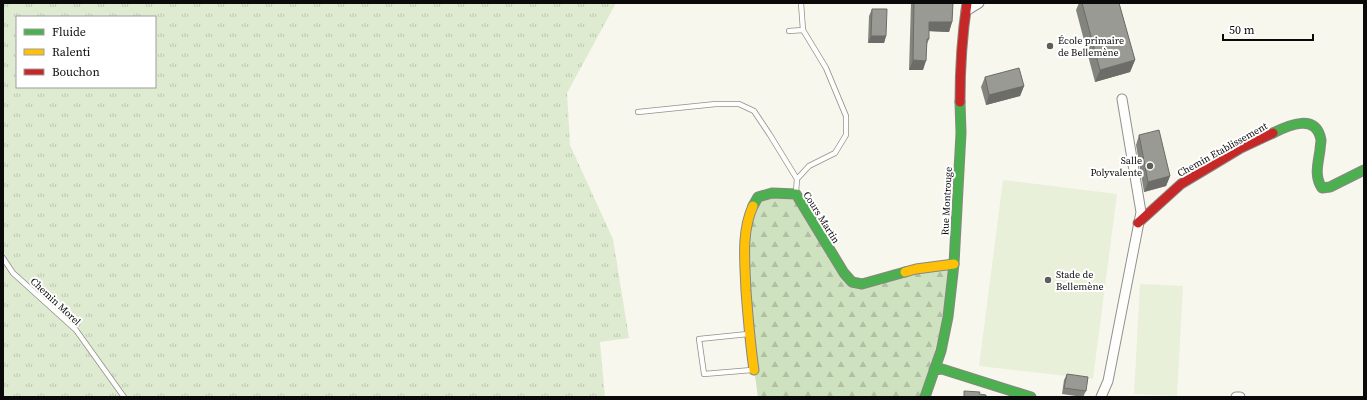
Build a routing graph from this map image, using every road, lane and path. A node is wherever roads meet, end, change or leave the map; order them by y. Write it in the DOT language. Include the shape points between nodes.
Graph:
graph roads {
  1 [pos="801,3"];
  2 [pos="979,3"];
  3 [pos="967,7"];
  4 [pos="803,30"];
  5 [pos="789,31"];
  6 [pos="1122,99"];
  7 [pos="638,112"];
  8 [pos="1364,170"];
  9 [pos="797,179"];
  10 [pos="796,194"];
  11 [pos="1138,224"];
  12 [pos="3,258"];
  13 [pos="954,264"];
  14 [pos="749,334"];
  15 [pos="754,370"];
  16 [pos="934,370"];
  17 [pos="1003,392"];
  18 [pos="124,397"];
  19 [pos="925,397"];
  20 [pos="1031,397"];
  21 [pos="1101,397"];
  22 [pos="1236,397"];
  23 [pos="1240,397"];
  1 -- 4 [label="lane"];
  2 -- 3 [label="street"];
  3 -- 13 [label="street, Rue Montrouge" via="960,78 961,134"];
  4 -- 5 [label="lane"];
  4 -- 9 [label="lane" via="826,68 846,116 846,135 835,153 809,166"];
  6 -- 11 [label="street" via="1142,212"];
  7 -- 9 [label="lane" via="739,104 754,111"];
  8 -- 11 [label="street, Chemin Etablissement" via="1330,187 1322,188 1316,175 1321,141 1318,133 1314,127 1306,123 1297,124 1241,148 1181,184"];
  9 -- 10 [label="lane"];
  10 -- 13 [label="street, Cours Martin" via="852,282 862,284 916,269"];
  10 -- 14 [label="street, Cours Martin" via="772,193 758,196 750,213 744,254"];
  11 -- 21 [label="street" via="1108,381"];
  12 -- 18 [label="lane, Chemin Morel" via="13,273 76,330"];
  13 -- 16 [label="street, Rue Montrouge" via="948,317"];
  14 -- 15 [label="street, Cours Martin"];
  14 -- 15 [label="lane" via="699,339 704,374"];
  16 -- 17 [label="street" via="942,369"];
  16 -- 19 [label="street, Rue Montrouge"];
  17 -- 20 [label="street"];
  22 -- 23 [label="street"];
}
